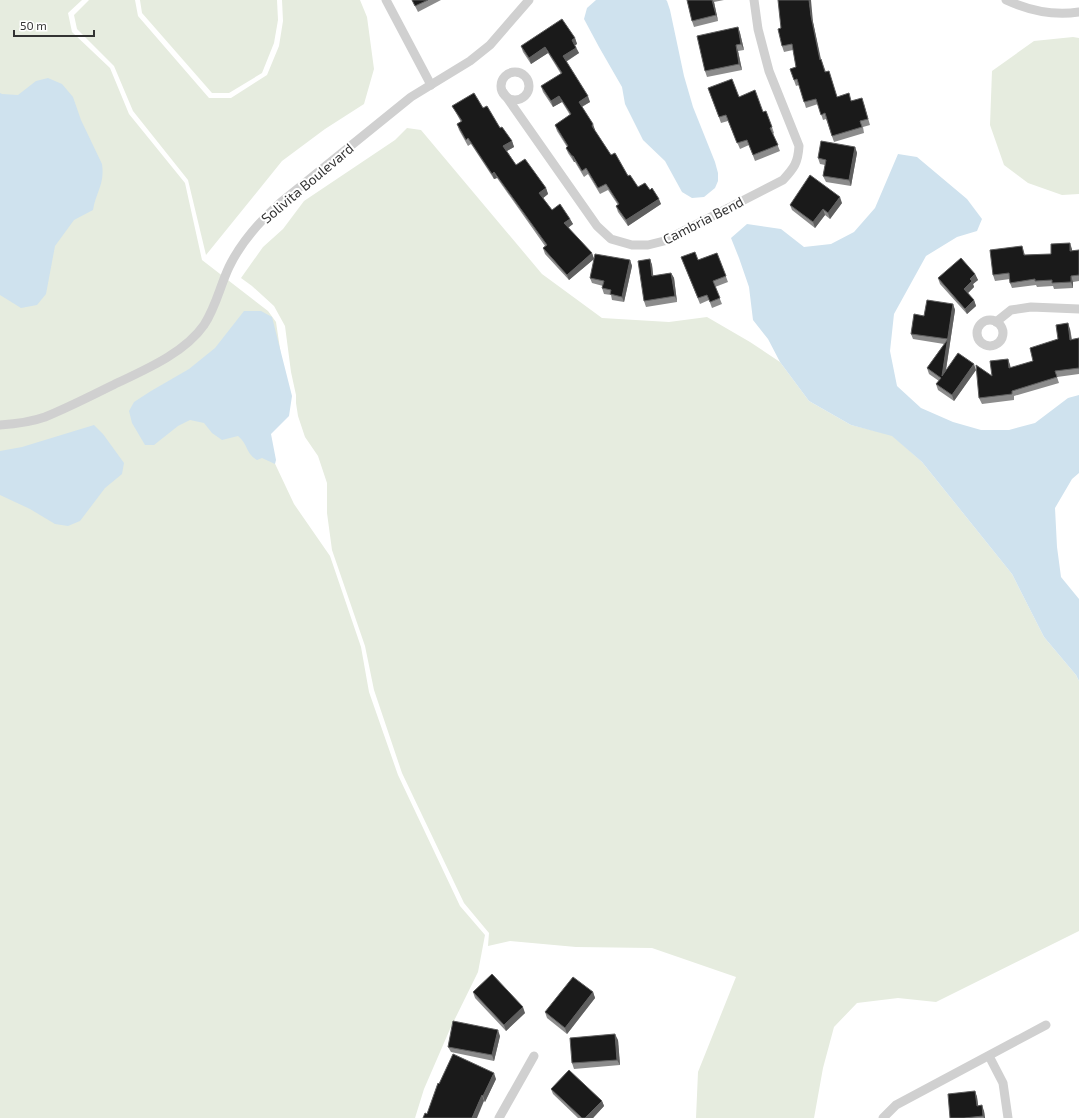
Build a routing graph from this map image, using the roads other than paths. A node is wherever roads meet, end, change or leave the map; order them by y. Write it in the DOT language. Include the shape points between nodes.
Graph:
graph roads {
  1 [pos="386,0"];
  2 [pos="530,0"];
  3 [pos="754,0"];
  4 [pos="1032,0"];
  5 [pos="1012,1"];
  6 [pos="1030,10"];
  7 [pos="1079,12"];
  8 [pos="431,85"];
  9 [pos="503,92"];
  10 [pos="1079,309"];
  11 [pos="996,322"];
  12 [pos="0,425"];
  13 [pos="1046,1025"];
  14 [pos="534,1056"];
  15 [pos="989,1056"];
  16 [pos="499,1118"];
  17 [pos="883,1118"];
  18 [pos="1008,1118"];
  1 -- 8 [label="street"];
  2 -- 8 [label="street, Solivita Boulevard" via="490,45 470,61"];
  3 -- 9 [label="street, Cambria Bend" via="758,29 769,71 799,146 794,168 783,180 664,241 648,246 611,239 597,226"];
  4 -- 6 [label="street"];
  5 -- 6 [label="street"];
  6 -- 7 [label="street" via="1066,14"];
  8 -- 12 [label="street, Solivita Boulevard" via="405,102 265,216 230,265 213,310 203,326 184,346 144,370 44,417"];
  10 -- 11 [label="street" via="1031,307 1011,310"];
  13 -- 15 [label="street"];
  14 -- 16 [label="street"];
  15 -- 17 [label="street" via="896,1105"];
  15 -- 18 [label="street" via="1003,1083"];
}
